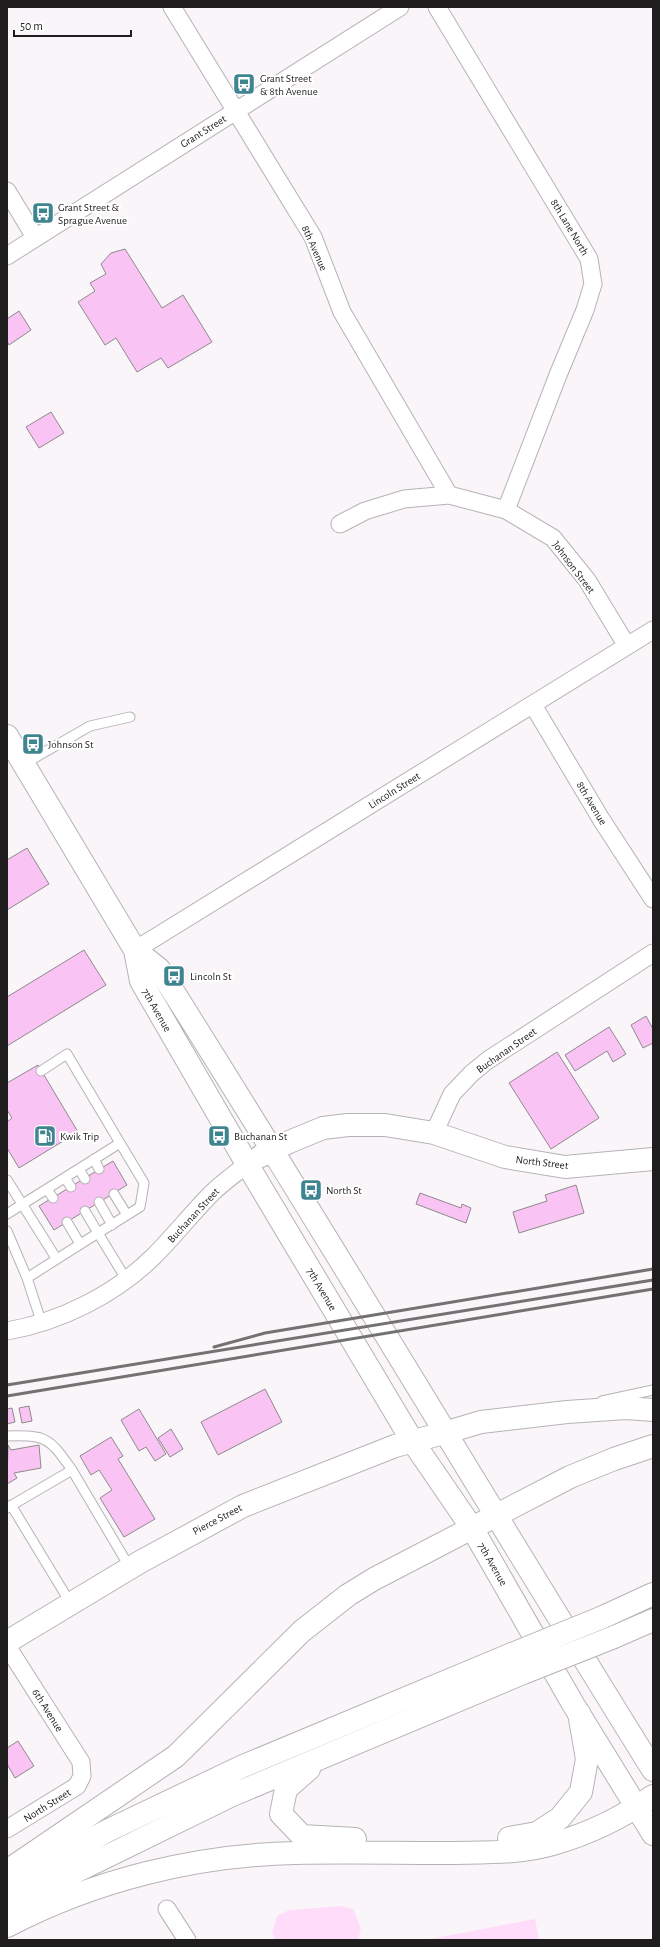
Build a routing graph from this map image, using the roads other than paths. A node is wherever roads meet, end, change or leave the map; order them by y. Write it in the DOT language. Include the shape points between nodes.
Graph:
graph roads {
  1 [pos="172,7"];
  2 [pos="400,7"];
  3 [pos="437,7"];
  4 [pos="235,111"];
  5 [pos="7,191"];
  6 [pos="35,237"];
  7 [pos="7,256"];
  8 [pos="449,494"];
  9 [pos="506,510"];
  10 [pos="340,524"];
  11 [pos="653,630"];
  12 [pos="627,646"];
  13 [pos="533,705"];
  14 [pos="130,716"];
  15 [pos="7,736"];
  16 [pos="24,764"];
  17 [pos="653,899"];
  18 [pos="135,950"];
  19 [pos="653,953"];
  20 [pos="41,1071"];
  21 [pos="434,1133"];
  22 [pos="120,1143"];
  23 [pos="273,1149"];
  24 [pos="653,1158"];
  25 [pos="94,1160"];
  26 [pos="247,1164"];
  27 [pos="79,1168"];
  28 [pos="99,1169"];
  29 [pos="65,1178"];
  30 [pos="85,1178"];
  31 [pos="7,1180"];
  32 [pos="71,1187"];
  33 [pos="47,1189"];
  34 [pos="114,1194"];
  35 [pos="53,1198"];
  36 [pos="99,1202"];
  37 [pos="23,1204"];
  38 [pos="85,1211"];
  39 [pos="7,1214"];
  40 [pos="127,1215"];
  41 [pos="67,1222"];
  42 [pos="112,1224"];
  43 [pos="7,1231"];
  44 [pos="98,1234"];
  45 [pos="80,1244"];
  46 [pos="56,1258"];
  47 [pos="27,1278"];
  48 [pos="126,1279"];
  49 [pos="42,1321"];
  50 [pos="7,1331"];
  51 [pos="653,1390"];
  52 [pos="653,1410"];
  53 [pos="566,1412"];
  54 [pos="444,1433"];
  55 [pos="7,1436"];
  56 [pos="413,1442"];
  57 [pos="653,1446"];
  58 [pos="72,1470"];
  59 [pos="9,1507"];
  60 [pos="495,1515"];
  61 [pos="472,1528"];
  62 [pos="130,1568"];
  63 [pos="653,1594"];
  64 [pos="71,1604"];
  65 [pos="653,1620"];
  66 [pos="7,1642"];
  67 [pos="7,1646"];
  68 [pos="579,1713"];
  69 [pos="378,1734"];
  70 [pos="653,1770"];
  71 [pos="82,1776"];
  72 [pos="645,1801"];
  73 [pos="7,1830"];
  74 [pos="653,1834"];
  75 [pos="7,1871"];
  76 [pos="7,1886"];
  77 [pos="7,1907"];
  78 [pos="167,1909"];
  79 [pos="7,1926"];
  80 [pos="187,1940"];
  1 -- 4 [label="street, 8th Avenue"];
  2 -- 4 [label="street, Grant Street"];
  3 -- 9 [label="street, 8th Lane North" via="589,259 593,284"];
  4 -- 6 [label="street, Grant Street"];
  4 -- 8 [label="street, 8th Avenue" via="313,237 342,312"];
  5 -- 6 [label="street"];
  6 -- 7 [label="street, Grant Street"];
  8 -- 9 [label="street, Johnson Street"];
  8 -- 10 [label="street, Johnson Street" via="404,499 365,511"];
  9 -- 12 [label="street, Johnson Street" via="553,538 587,580"];
  11 -- 12 [label="street, Lincoln Street"];
  12 -- 13 [label="street, Lincoln Street"];
  13 -- 17 [label="street, 8th Avenue" via="601,819"];
  13 -- 18 [label="street, Lincoln Street"];
  14 -- 16 [label="lane" via="90,726"];
  15 -- 16 [label="main road, 7th Avenue"];
  16 -- 18 [label="main road, 7th Avenue"];
  18 -- 23 [label="main road" via="159,969"];
  18 -- 26 [label="main road, 7th Avenue" via="141,981"];
  19 -- 21 [label="street, Buchanan Street" via="472,1073 452,1094"];
  20 -- 22 [label="lane" via="67,1054"];
  21 -- 23 [label="main road, Buchanan Street" via="385,1125 348,1124 323,1128"];
  21 -- 24 [label="main road, North Street" via="505,1157 565,1167"];
  22 -- 25 [label="lane"];
  22 -- 40 [label="lane" via="144,1183 140,1206"];
  23 -- 26 [label="main road, Buchanan Street"];
  23 -- 54 [label="main road"];
  25 -- 27 [label="lane"];
  25 -- 28 [label="lane"];
  26 -- 48 [label="street, Buchanan Street" via="212,1192 153,1257"];
  26 -- 56 [label="main road, 7th Avenue"];
  27 -- 29 [label="lane"];
  27 -- 30 [label="lane"];
  29 -- 32 [label="lane"];
  29 -- 33 [label="lane"];
  31 -- 37 [label="lane"];
  33 -- 35 [label="lane"];
  33 -- 37 [label="lane"];
  34 -- 40 [label="lane"];
  36 -- 42 [label="lane"];
  37 -- 39 [label="lane"];
  37 -- 46 [label="lane"];
  38 -- 44 [label="lane"];
  40 -- 42 [label="lane"];
  41 -- 45 [label="lane"];
  42 -- 44 [label="lane"];
  43 -- 47 [label="lane"];
  44 -- 45 [label="lane"];
  44 -- 48 [label="lane"];
  45 -- 46 [label="lane"];
  46 -- 47 [label="lane"];
  47 -- 49 [label="lane"];
  48 -- 49 [label="street, Buchanan Street" via="92,1301"];
  49 -- 50 [label="street, Buchanan Street"];
  51 -- 53 [label="lane" via="608,1399"];
  52 -- 53 [label="main road, Pierce Street" via="626,1408"];
  53 -- 54 [label="main road, Pierce Street" via="481,1422"];
  54 -- 56 [label="main road, Pierce Street"];
  54 -- 60 [label="main road"];
  55 -- 58 [label="lane" via="31,1435 52,1443"];
  56 -- 61 [label="main road, 7th Avenue"];
  56 -- 62 [label="main road, Pierce Street" via="395,1446 243,1506"];
  57 -- 60 [label="main road" via="570,1477"];
  58 -- 59 [label="lane"];
  58 -- 62 [label="lane"];
  59 -- 64 [label="lane"];
  60 -- 61 [label="main road"];
  60 -- 70 [label="main road"];
  61 -- 68 [label="main road, 7th Avenue"];
  61 -- 75 [label="main road" via="348,1595 302,1631 176,1756"];
  62 -- 64 [label="main road, Pierce Street"];
  63 -- 76 [label="main road, bridge" via="234,1770 107,1831"];
  64 -- 66 [label="main road, Pierce Street"];
  65 -- 69 [label="main road, bridge"];
  67 -- 71 [label="street, 6th Avenue" via="81,1762"];
  68 -- 69 [label="main road" via="587,1760 581,1792 560,1818 537,1833 474,1842 417,1843 302,1836 281,1814 286,1788 312,1766"];
  68 -- 72 [label="main road, 7th Avenue"];
  69 -- 77 [label="main road" via="230,1796"];
  71 -- 73 [label="street, North Street" via="77,1786"];
  72 -- 74 [label="main road, 7th Avenue"];
  72 -- 79 [label="main road" via="598,1827 533,1849 498,1852 294,1853 201,1863 152,1872 72,1896"];
  78 -- 80 [label="street"];
}
